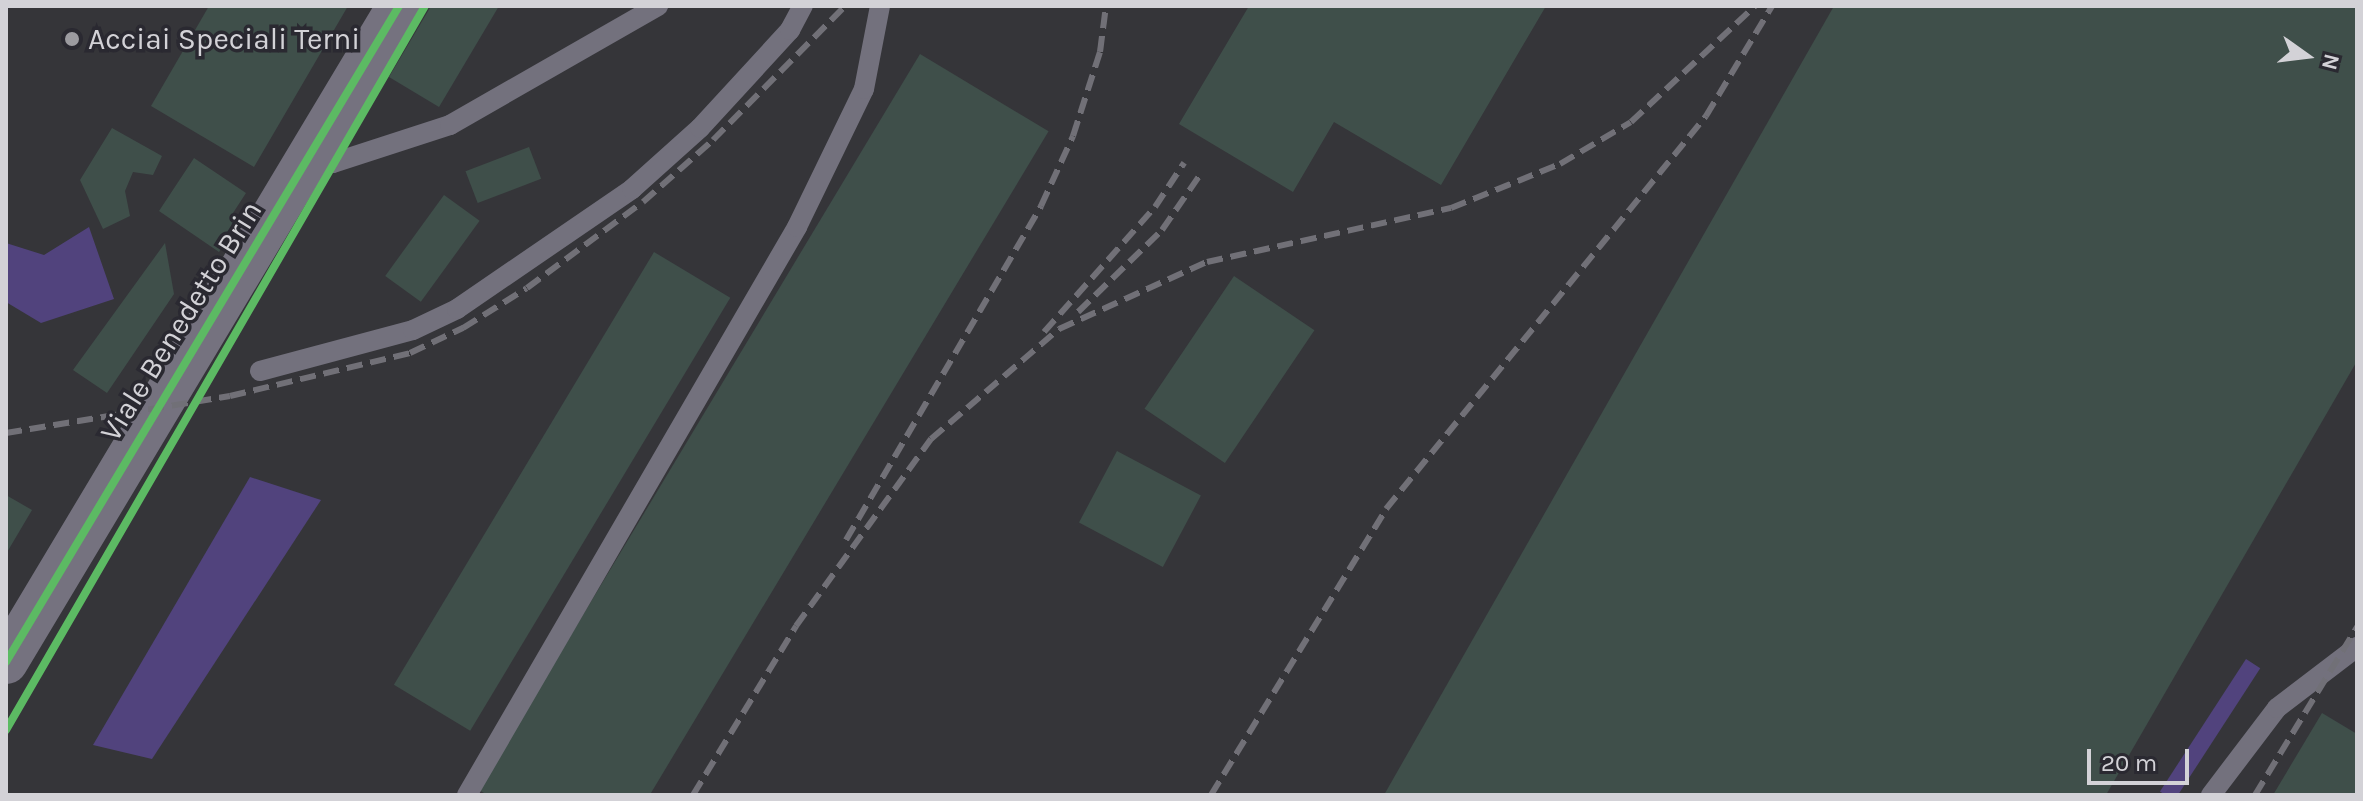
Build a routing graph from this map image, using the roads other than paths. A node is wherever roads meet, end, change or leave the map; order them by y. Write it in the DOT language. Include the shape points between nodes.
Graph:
graph roads {
  1 [pos="399,6"];
  2 [pos="658,6"];
  3 [pos="803,6"];
  4 [pos="880,6"];
  5 [pos="313,153"];
  6 [pos="260,371"];
  7 [pos="2357,647"];
  8 [pos="6,662"];
  9 [pos="467,795"];
  10 [pos="2211,795"];
  1 -- 5 [label="main road, Viale Benedetto Brin"];
  2 -- 5 [label="lane" via="450,125 333,163"];
  3 -- 6 [label="lane" via="790,30 700,128 632,189 457,309 413,330"];
  4 -- 9 [label="lane" via="864,89 797,227"];
  5 -- 8 [label="main road, Viale Benedetto Brin" via="155,407"];
  7 -- 10 [label="lane" via="2277,708"];
}
